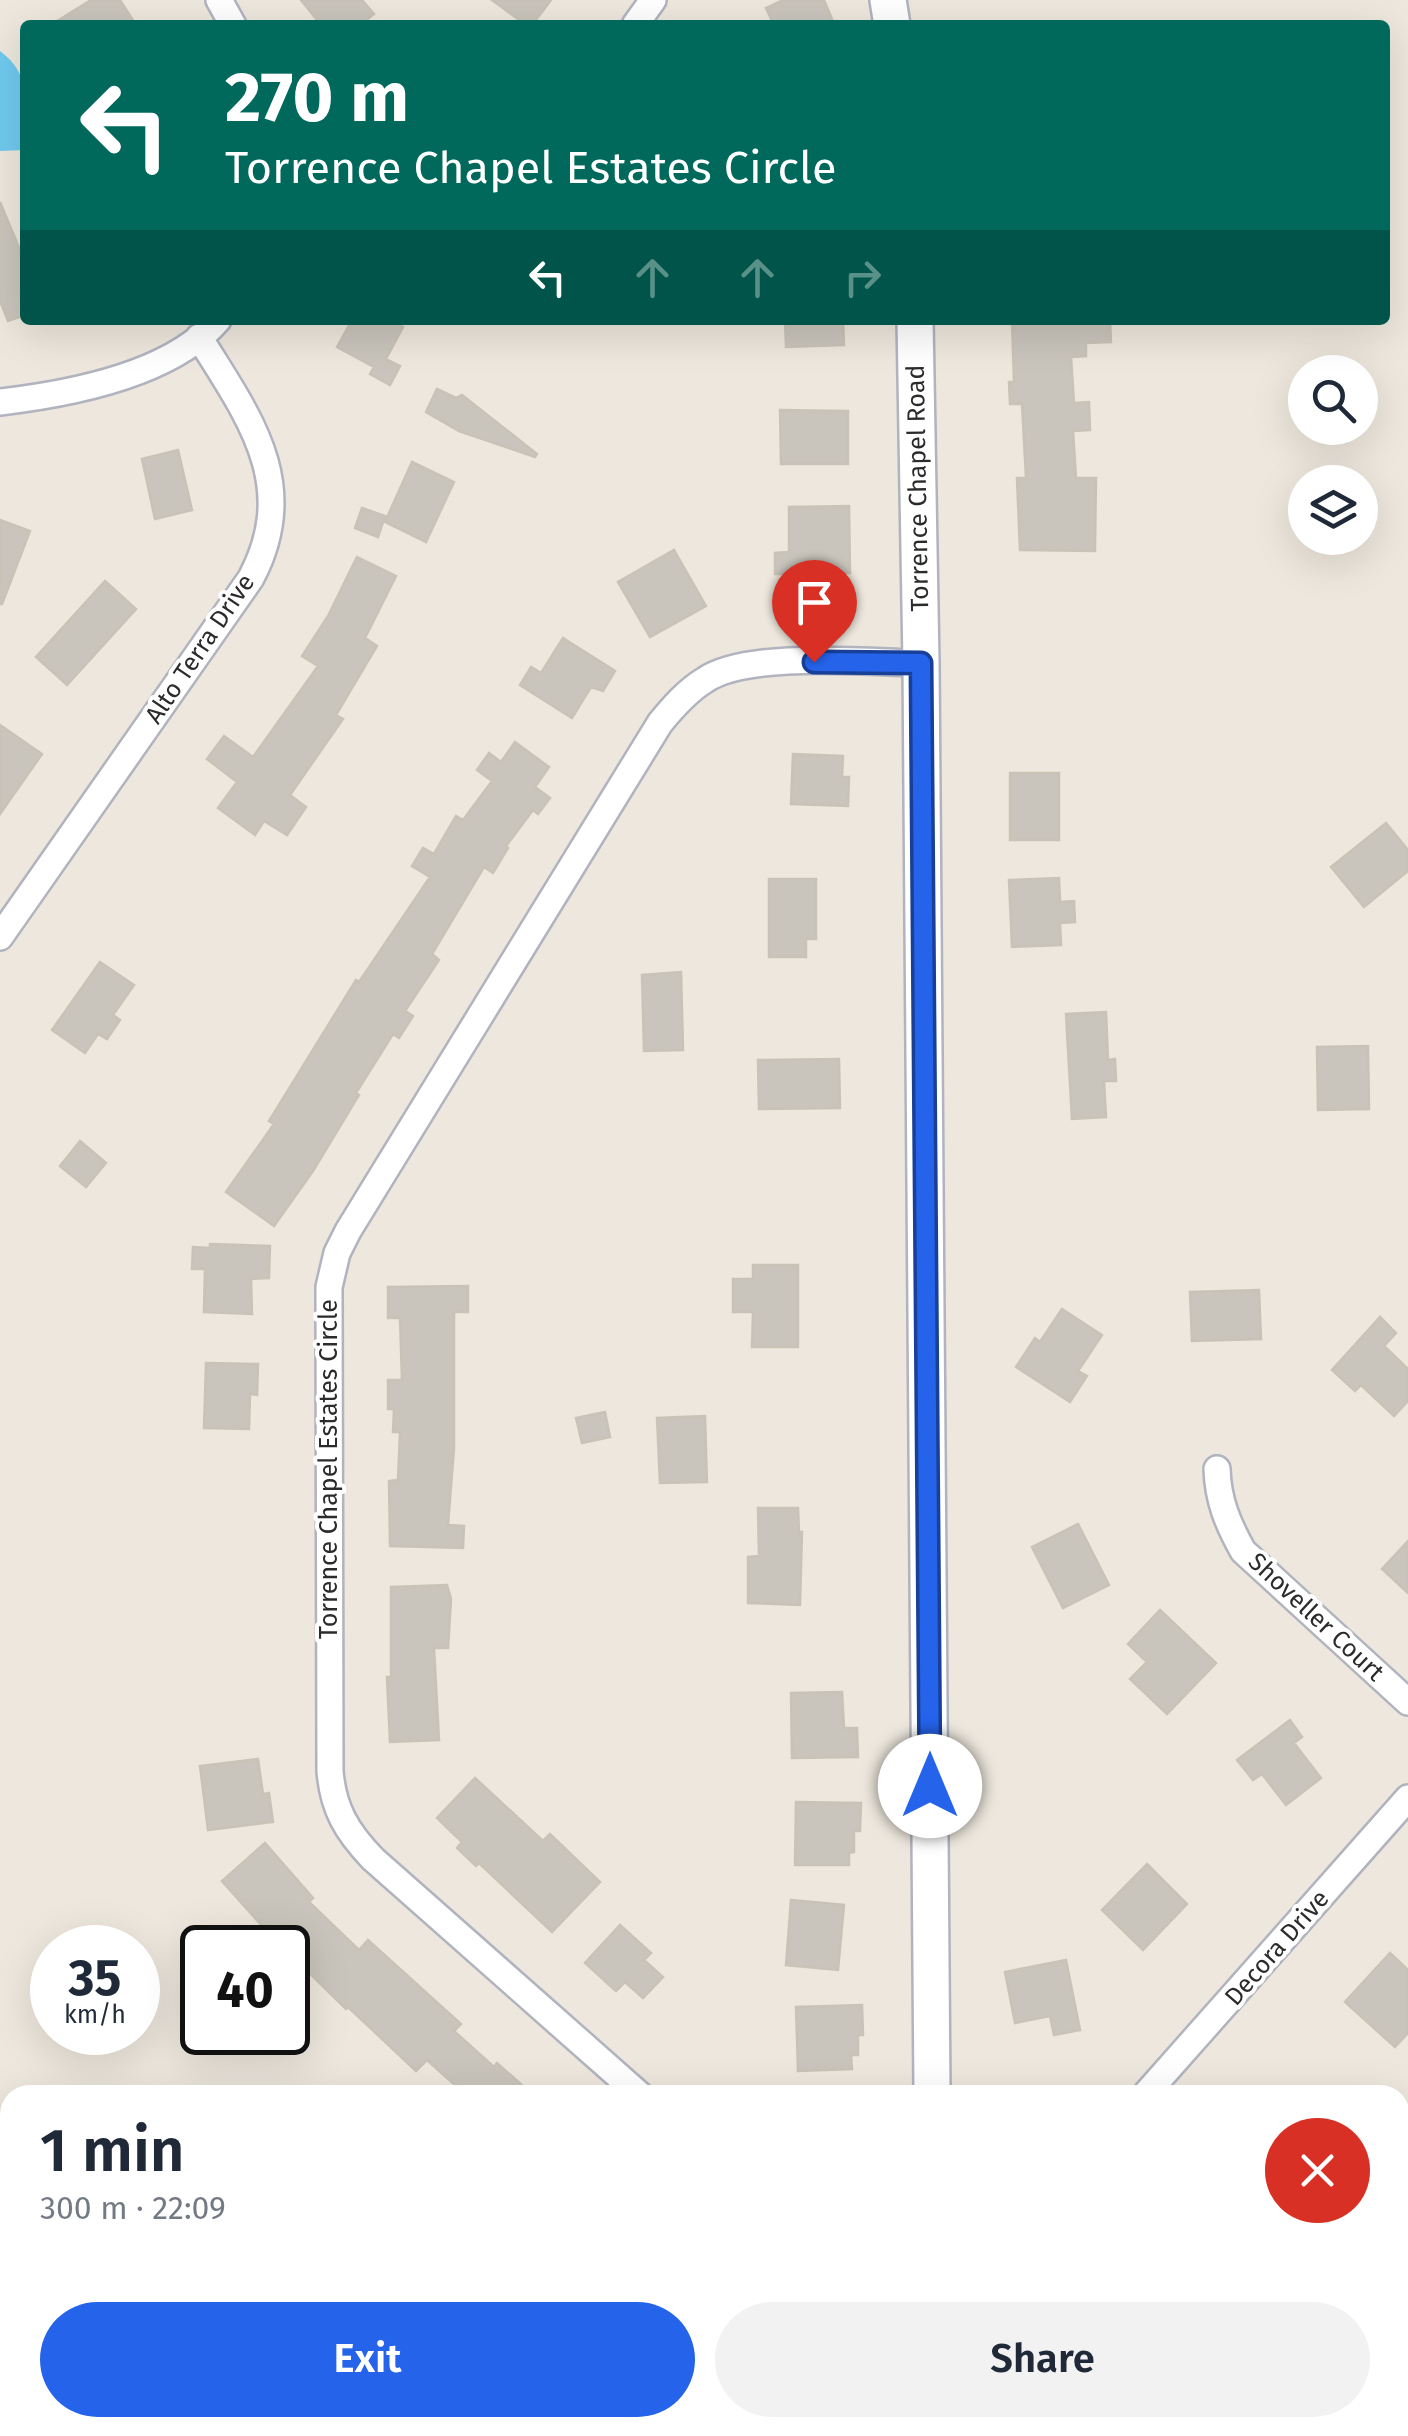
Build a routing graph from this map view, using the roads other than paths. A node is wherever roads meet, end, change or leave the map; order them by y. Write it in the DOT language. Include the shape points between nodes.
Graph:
graph roads {
  1 [pos="914,325"];
  2 [pos="209,328"];
  3 [pos="0,402"];
  4 [pos="921,663"];
  5 [pos="0,936"];
  6 [pos="1217,1470"];
  7 [pos="1408,1702"];
  8 [pos="1408,1798"];
  9 [pos="629,2085"];
  10 [pos="932,2085"];
  11 [pos="1154,2085"];
  1 -- 4 [label="street, Torrence Chapel Road"];
  2 -- 3 [label="street" via="138,371"];
  2 -- 5 [label="street, Alto Terra Drive" via="263,449 272,495 267,540 251,578"];
  4 -- 9 [label="street, Torrence Chapel Estates Circle" via="745,666 704,680 674,705 358,1214 331,1270 330,1771 336,1808 373,1858"];
  4 -- 10 [label="street, Torrence Chapel Road"];
  6 -- 7 [label="street, Shoveller Court" via="1226,1519 1243,1551"];
  8 -- 11 [label="street, Decora Drive"];
}
